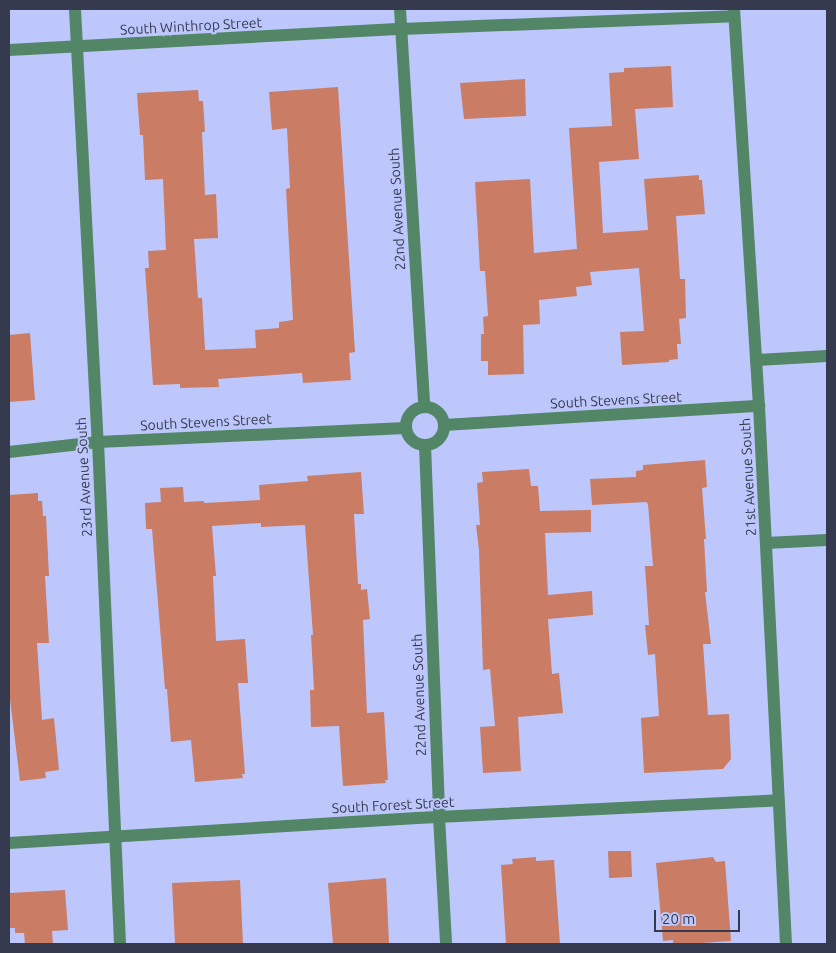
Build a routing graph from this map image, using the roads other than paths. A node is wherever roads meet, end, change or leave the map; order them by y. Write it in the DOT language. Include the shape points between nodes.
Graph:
graph roads {
  1 [pos="75,9"];
  2 [pos="400,9"];
  3 [pos="734,12"];
  4 [pos="401,30"];
  5 [pos="77,47"];
  6 [pos="9,50"];
  7 [pos="827,356"];
  8 [pos="756,360"];
  9 [pos="759,406"];
  10 [pos="424,407"];
  11 [pos="444,425"];
  12 [pos="406,428"];
  13 [pos="98,442"];
  14 [pos="425,446"];
  15 [pos="9,452"];
  16 [pos="827,540"];
  17 [pos="766,543"];
  18 [pos="779,800"];
  19 [pos="439,817"];
  20 [pos="115,837"];
  21 [pos="9,843"];
  22 [pos="120,944"];
  23 [pos="446,944"];
  24 [pos="786,944"];
  1 -- 5 [label="street, 23rd Avenue South"];
  2 -- 4 [label="street, 22nd Avenue South"];
  3 -- 4 [label="street, South Winthrop Street"];
  3 -- 8 [label="street, 21st Avenue South"];
  4 -- 5 [label="street, South Winthrop Street"];
  4 -- 10 [label="street, 22nd Avenue South"];
  5 -- 6 [label="street, South Winthrop Street"];
  5 -- 13 [label="street, 23rd Avenue South"];
  7 -- 8 [label="street"];
  8 -- 9 [label="street, 21st Avenue South"];
  9 -- 11 [label="street, South Stevens Street"];
  9 -- 17 [label="street, 21st Avenue South"];
  10 -- 11 [label="street" via="438,412"];
  10 -- 12 [label="street" via="410,414"];
  11 -- 14 [label="street" via="439,440"];
  12 -- 13 [label="street, South Stevens Street"];
  12 -- 14 [label="street" via="409,439"];
  13 -- 15 [label="street, South Stevens Street"];
  13 -- 20 [label="street, 23rd Avenue South"];
  14 -- 19 [label="street, 22nd Avenue South"];
  16 -- 17 [label="street"];
  17 -- 18 [label="street, 21st Avenue South"];
  18 -- 19 [label="street, South Forest Street"];
  18 -- 24 [label="street, 21st Avenue South"];
  19 -- 20 [label="street, South Forest Street"];
  19 -- 23 [label="street, 22nd Avenue South"];
  20 -- 21 [label="street, South Forest Street"];
  20 -- 22 [label="street, 23rd Avenue South"];
}
